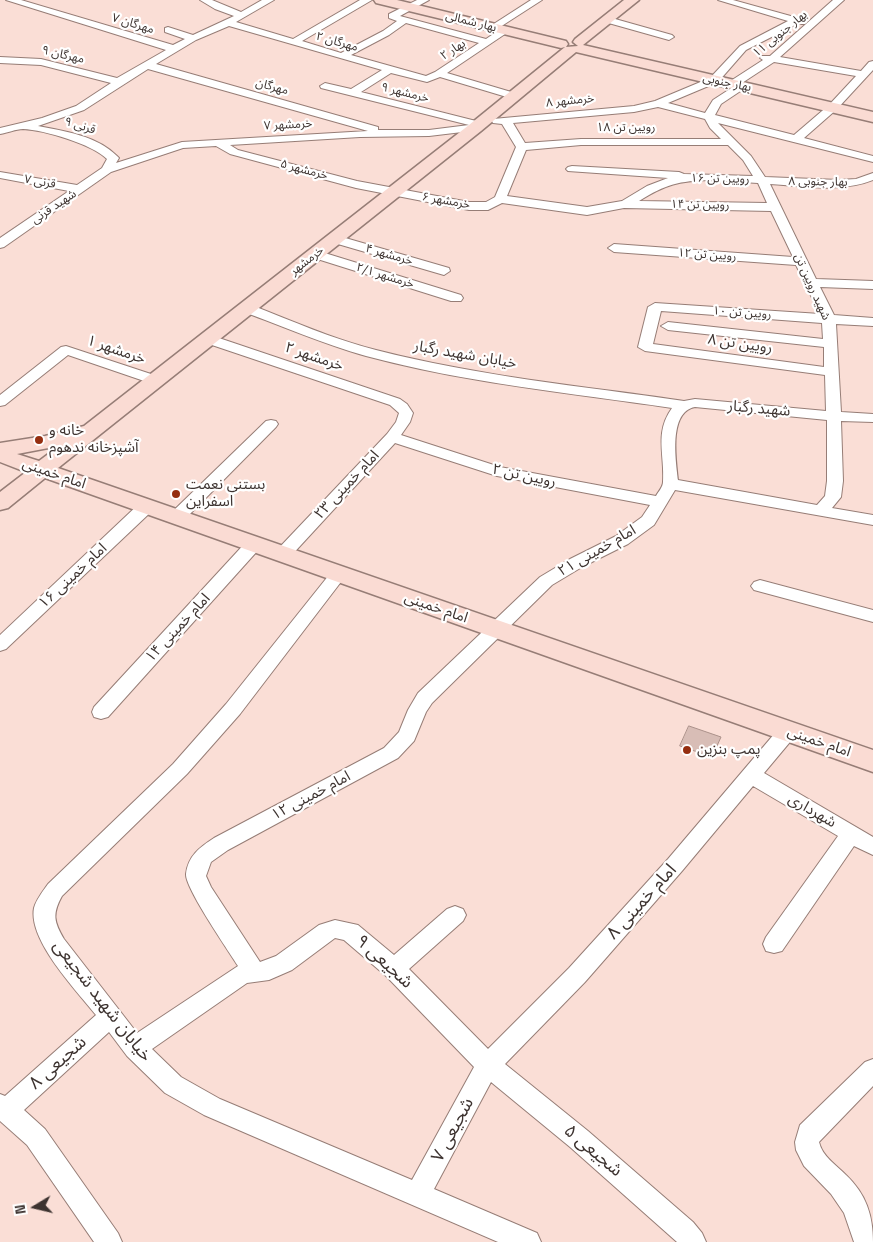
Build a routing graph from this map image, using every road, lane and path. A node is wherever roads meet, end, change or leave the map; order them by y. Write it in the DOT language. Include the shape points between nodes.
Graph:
graph roads {
  1 [pos="11,0"];
  2 [pos="205,0"];
  3 [pos="269,0"];
  4 [pos="367,0"];
  5 [pos="381,0"];
  6 [pos="424,0"];
  7 [pos="537,0"];
  8 [pos="632,0"];
  9 [pos="723,0"];
  10 [pos="839,0"];
  11 [pos="407,13"];
  12 [pos="241,15"];
  13 [pos="608,20"];
  14 [pos="797,20"];
  15 [pos="228,23"];
  16 [pos="812,25"];
  17 [pos="500,29"];
  18 [pos="168,30"];
  19 [pos="669,36"];
  20 [pos="193,38"];
  21 [pos="294,42"];
  22 [pos="487,42"];
  23 [pos="573,46"];
  24 [pos="175,49"];
  25 [pos="737,53"];
  26 [pos="342,56"];
  27 [pos="772,59"];
  28 [pos="0,60"];
  29 [pos="873,64"];
  30 [pos="147,65"];
  31 [pos="390,69"];
  32 [pos="439,74"];
  33 [pos="862,74"];
  34 [pos="714,80"];
  35 [pos="119,82"];
  36 [pos="737,85"];
  37 [pos="325,86"];
  38 [pos="352,93"];
  39 [pos="514,96"];
  40 [pos="658,104"];
  41 [pos="833,107"];
  42 [pos="709,116"];
  43 [pos="873,117"];
  44 [pos="506,121"];
  45 [pos="479,125"];
  46 [pos="21,126"];
  47 [pos="0,131"];
  48 [pos="389,133"];
  49 [pos="796,139"];
  50 [pos="217,142"];
  51 [pos="731,142"];
  52 [pos="522,147"];
  53 [pos="873,159"];
  54 [pos="572,169"];
  55 [pos="107,170"];
  56 [pos="0,175"];
  57 [pos="873,176"];
  58 [pos="710,177"];
  59 [pos="762,180"];
  60 [pos="79,189"];
  61 [pos="394,192"];
  62 [pos="500,199"];
  63 [pos="624,204"];
  64 [pos="775,207"];
  65 [pos="335,239"];
  66 [pos="1,243"];
  67 [pos="614,248"];
  68 [pos="315,254"];
  69 [pos="800,261"];
  70 [pos="444,271"];
  71 [pos="810,283"];
  72 [pos="873,285"];
  73 [pos="456,298"];
  74 [pos="246,308"];
  75 [pos="829,319"];
  76 [pos="873,322"];
  77 [pos="668,326"];
  78 [pos="208,338"];
  79 [pos="830,344"];
  80 [pos="645,347"];
  81 [pos="831,372"];
  82 [pos="155,380"];
  83 [pos="0,402"];
  84 [pos="684,405"];
  85 [pos="406,413"];
  86 [pos="834,416"];
  87 [pos="873,418"];
  88 [pos="271,424"];
  89 [pos="96,427"];
  90 [pos="392,437"];
  91 [pos="0,450"];
  92 [pos="0,455"];
  93 [pos="0,464"];
  94 [pos="42,470"];
  95 [pos="671,484"];
  96 [pos="3,501"];
  97 [pos="660,502"];
  98 [pos="147,506"];
  99 [pos="821,510"];
  100 [pos="177,517"];
  101 [pos="873,520"];
  102 [pos="254,544"];
  103 [pos="283,554"];
  104 [pos="339,574"];
  105 [pos="760,586"];
  106 [pos="873,616"];
  107 [pos="498,630"];
  108 [pos="0,645"];
  109 [pos="101,712"];
  110 [pos="788,731"];
  111 [pos="873,761"];
  112 [pos="751,775"];
  113 [pos="851,834"];
  114 [pos="873,846"];
  115 [pos="455,915"];
  116 [pos="774,944"];
  117 [pos="394,969"];
  118 [pos="254,972"];
  119 [pos="110,1016"];
  120 [pos="135,1048"];
  121 [pos="488,1065"];
  122 [pos="873,1070"];
  123 [pos="3,1108"];
  124 [pos="418,1195"];
  125 [pos="109,1242"];
  126 [pos="528,1242"];
  127 [pos="694,1242"];
  128 [pos="867,1242"];
  1 -- 24 [label="street, مهرگان ۷"];
  2 -- 12 [label="street"];
  3 -- 12 [label="street"];
  4 -- 21 [label="street"];
  5 -- 11 [label="street, بهار شمالی"];
  6 -- 11 [label="street"];
  7 -- 17 [label="street, بهار ۲"];
  8 -- 13 [label="street, خرمشهر"];
  9 -- 14 [label="street"];
  10 -- 16 [label="street, بهار جنوبی ۱۱"];
  11 -- 17 [label="street, بهار شمالی"];
  11 -- 22 [label="street"];
  11 -- 26 [label="street" via="386,32"];
  12 -- 15 [label="street"];
  13 -- 19 [label="street"];
  13 -- 23 [label="street, خرمشهر"];
  14 -- 16 [label="street"];
  14 -- 25 [label="street"];
  15 -- 20 [label="street"];
  15 -- 21 [label="street, مهرگان ۲"];
  16 -- 27 [label="street, بهار جنوبی ۱۱"];
  17 -- 22 [label="street, بهار ۲"];
  17 -- 23 [label="street, بهار شمالی"];
  18 -- 20 [label="street"];
  20 -- 24 [label="street"];
  21 -- 26 [label="street, مهرگان ۲"];
  22 -- 32 [label="street, بهار ۲"];
  23 -- 34 [label="street, بهار جنوبی"];
  23 -- 39 [label="street, خرمشهر"];
  24 -- 30 [label="street"];
  25 -- 27 [label="street"];
  25 -- 34 [label="street"];
  26 -- 31 [label="street, مهرگان ۲"];
  27 -- 33 [label="street"];
  27 -- 36 [label="street, بهار جنوبی ۱۱"];
  28 -- 35 [label="street, مهرگان ۹" via="41,62"];
  29 -- 33 [label="street"];
  30 -- 35 [label="street"];
  30 -- 48 [label="street, مهرگان"];
  31 -- 32 [label="street, مهرگان ۲" via="422,78"];
  31 -- 38 [label="street"];
  32 -- 39 [label="street"];
  33 -- 41 [label="street"];
  34 -- 36 [label="street, بهار جنوبی"];
  34 -- 40 [label="street"];
  35 -- 46 [label="street" via="62,115"];
  36 -- 41 [label="street, بهار جنوبی"];
  36 -- 42 [label="street, بهار جنوبی ۱۱" via="718,102"];
  37 -- 38 [label="street, خرمشهر ۹"];
  38 -- 45 [label="street, خرمشهر ۹"];
  39 -- 45 [label="street, خرمشهر"];
  40 -- 42 [label="street"];
  40 -- 44 [label="street, خرمشهر ۸"];
  41 -- 43 [label="street, بهار جنوبی"];
  41 -- 49 [label="street"];
  42 -- 49 [label="street"];
  42 -- 51 [label="street, شهید رویین تن" via="714,126"];
  44 -- 45 [label="street, خرمشهر ۸"];
  44 -- 52 [label="street"];
  45 -- 48 [label="street, خرمشهر ۷" via="429,133"];
  45 -- 61 [label="street, خرمشهر"];
  46 -- 47 [label="street"];
  46 -- 55 [label="street, قرنی ۹" via="70,137 108,151 113,158"];
  48 -- 50 [label="street, خرمشهر ۷"];
  49 -- 53 [label="street"];
  50 -- 55 [label="street, خرمشهر ۷" via="182,145"];
  50 -- 61 [label="street, خرمشهر ۵" via="234,152"];
  51 -- 52 [label="street, رویین تن ۱۸" via="581,142"];
  51 -- 59 [label="street, شهید رویین تن"];
  52 -- 62 [label="street"];
  54 -- 58 [label="street"];
  55 -- 60 [label="street, شهید قرنی"];
  56 -- 60 [label="street, قرنی ۷"];
  57 -- 59 [label="street, بهار جنوبی ۸" via="839,184"];
  58 -- 59 [label="street, رویین تن ۱۶"];
  58 -- 63 [label="street, رویین تن ۱۶" via="678,178 651,188"];
  59 -- 64 [label="street, شهید رویین تن"];
  60 -- 66 [label="street, شهید قرنی"];
  61 -- 62 [label="street, خرمشهر ۶" via="480,207"];
  61 -- 65 [label="street, خرمشهر"];
  62 -- 63 [label="street" via="587,211"];
  63 -- 64 [label="street, رویین تن ۱۴"];
  64 -- 69 [label="street, شهید رویین تن"];
  65 -- 68 [label="street, خرمشهر"];
  65 -- 70 [label="street, خرمشهر ۴"];
  67 -- 69 [label="street, رویین تن ۱۲"];
  68 -- 73 [label="street, خرمشهر ۲/۱"];
  68 -- 74 [label="street, خرمشهر"];
  69 -- 71 [label="street, شهید رویین تن"];
  71 -- 72 [label="street"];
  71 -- 75 [label="street, شهید رویین تن"];
  74 -- 78 [label="street, خرمشهر"];
  74 -- 84 [label="street, خیابان شهید رگبار" via="368,352 421,365"];
  75 -- 76 [label="street, رویین تن ۱۰"];
  75 -- 79 [label="street, شهید رویین تن"];
  75 -- 80 [label="street, رویین تن ۱۰" via="655,307"];
  77 -- 79 [label="street"];
  78 -- 82 [label="street, خرمشهر"];
  78 -- 85 [label="street, خرمشهر ۲" via="395,402"];
  79 -- 81 [label="street, شهید رویین تن"];
  80 -- 81 [label="street, رویین تن ۸"];
  81 -- 86 [label="street, شهید رویین تن"];
  82 -- 83 [label="street, خرمشهر ۱" via="66,350"];
  82 -- 89 [label="street, خرمشهر"];
  84 -- 86 [label="street, شهید رگبار"];
  84 -- 95 [label="street" via="672,417 667,458"];
  85 -- 90 [label="street, امام خمینی ۲۳"];
  86 -- 87 [label="street, شهید رگبار"];
  86 -- 99 [label="street, شهید رویین تن" via="835,481 832,497"];
  88 -- 100 [label="street"];
  89 -- 91 [label="street" via="48,442"];
  89 -- 94 [label="street, خرمشهر"];
  90 -- 97 [label="street, رویین تن ۲" via="498,471"];
  90 -- 103 [label="street, امام خمینی ۲۳"];
  92 -- 94 [label="street, امام خمینی"];
  93 -- 96 [label="street" via="8,481"];
  94 -- 96 [label="street, خرمشهر"];
  94 -- 98 [label="street, امام خمینی"];
  95 -- 97 [label="street, امام خمینی ۲۱"];
  95 -- 99 [label="street"];
  97 -- 107 [label="street, امام خمینی ۲۱" via="648,520 622,540 546,581"];
  98 -- 100 [label="street, امام خمینی"];
  98 -- 108 [label="street, امام خمینی ۱۶"];
  99 -- 101 [label="street"];
  100 -- 102 [label="street, امام خمینی"];
  102 -- 103 [label="street, امام خمینی"];
  102 -- 109 [label="street, امام خمینی ۱۴"];
  103 -- 104 [label="street, امام خمینی"];
  104 -- 107 [label="street, امام خمینی"];
  104 -- 119 [label="street, خیابان شهید شجیعی" via="232,709 180,768 55,890 45,907 45,925 56,946"];
  105 -- 106 [label="street"];
  107 -- 110 [label="street, امام خمینی"];
  107 -- 118 [label="street, امام خمینی ۱۲" via="425,698 407,736 391,752 221,844 198,864 196,876 203,892"];
  110 -- 111 [label="street, امام خمینی"];
  110 -- 112 [label="street, امام خمینی ۸"];
  112 -- 113 [label="street, شهرداری"];
  112 -- 121 [label="street, امام خمینی ۸" via="578,975"];
  113 -- 114 [label="street, شهرداری"];
  113 -- 116 [label="street"];
  115 -- 117 [label="street"];
  117 -- 118 [label="street, شجیعی ۹" via="350,932 335,929 284,963"];
  117 -- 121 [label="street, شجیعی ۹"];
  118 -- 120 [label="street, شجیعی ۹" via="242,974"];
  119 -- 120 [label="street, خیابان شهید شجیعی"];
  119 -- 123 [label="street, شجیعی ۸"];
  120 -- 124 [label="street, خیابان شهید شجیعی" via="173,1085 212,1108"];
  121 -- 124 [label="street, شجیعی ۷"];
  121 -- 127 [label="street, شجیعی ۵" via="586,1145"];
  122 -- 128 [label="street" via="806,1139 810,1153 845,1191 861,1217"];
  123 -- 125 [label="street" via="36,1137"];
  124 -- 126 [label="street, خیابان شهید شجیعی"];
}
